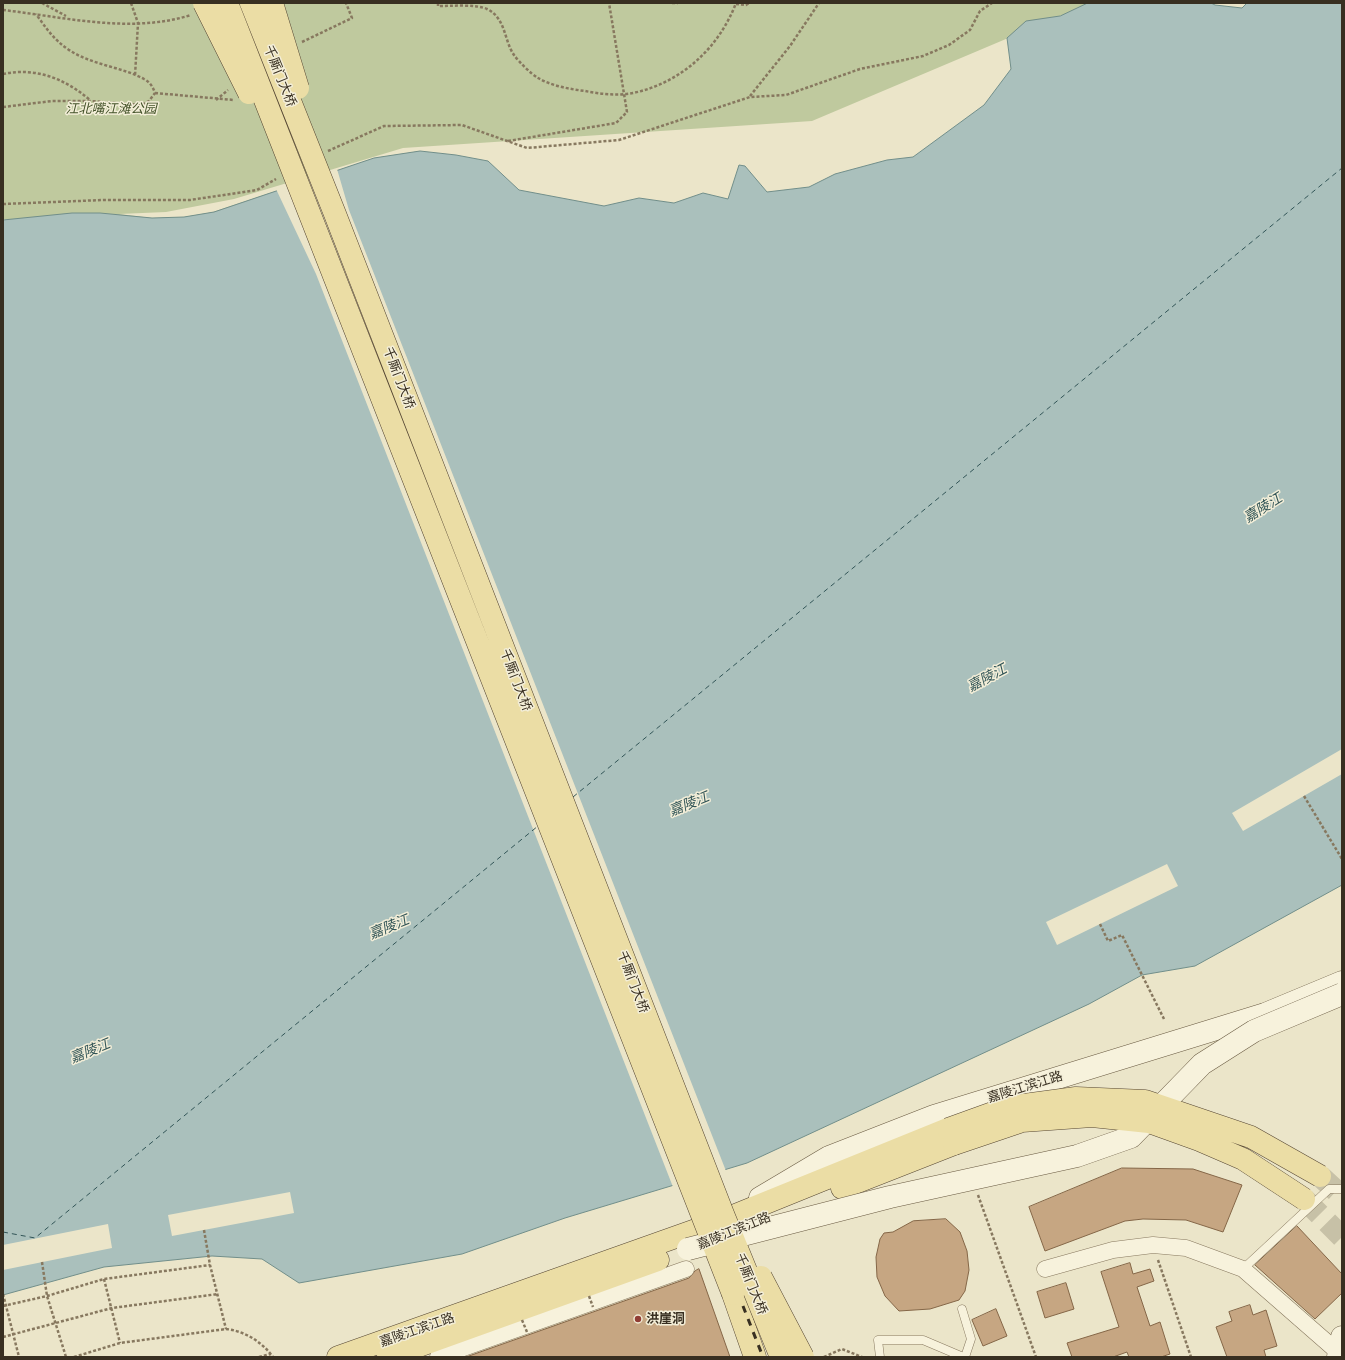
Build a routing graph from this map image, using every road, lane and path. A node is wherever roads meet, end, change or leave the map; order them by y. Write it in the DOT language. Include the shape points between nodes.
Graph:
graph roads {
  1 [pos="42,3"];
  2 [pos="131,3"];
  3 [pos="227,3"];
  4 [pos="251,3"];
  5 [pos="272,3"];
  6 [pos="438,3"];
  7 [pos="609,3"];
  8 [pos="672,3"];
  9 [pos="678,3"];
  10 [pos="736,3"];
  11 [pos="749,3"];
  12 [pos="819,3"];
  13 [pos="992,3"];
  14 [pos="199,8"];
  15 [pos="3,10"];
  16 [pos="8,10"];
  17 [pos="3,13"];
  18 [pos="36,14"];
  19 [pos="68,18"];
  20 [pos="138,23"];
  21 [pos="3,74"];
  22 [pos="135,76"];
  23 [pos="155,93"];
  24 [pos="625,93"];
  25 [pos="750,97"];
  26 [pos="238,100"];
  27 [pos="91,101"];
  28 [pos="3,107"];
  29 [pos="508,141"];
  30 [pos="323,153"];
  31 [pos="276,179"];
  32 [pos="3,204"];
  33 [pos="335,214"];
  34 [pos="314,223"];
  35 [pos="1304,796"];
  36 [pos="1342,859"];
  37 [pos="1100,924"];
  38 [pos="1342,982"];
  39 [pos="1342,994"];
  40 [pos="1164,1019"];
  41 [pos="1176,1042"];
  42 [pos="1202,1064"];
  43 [pos="1320,1176"];
  44 [pos="1342,1189"];
  45 [pos="977,1192"];
  46 [pos="1304,1199"];
  47 [pos="722,1217"];
  48 [pos="204,1230"];
  49 [pos="1153,1244"];
  50 [pos="687,1259"];
  51 [pos="42,1262"];
  52 [pos="210,1265"];
  53 [pos="1045,1269"];
  54 [pos="1243,1269"];
  55 [pos="104,1279"];
  56 [pos="3,1294"];
  57 [pos="218,1294"];
  58 [pos="47,1296"];
  59 [pos="589,1296"];
  60 [pos="4,1306"];
  61 [pos="593,1307"];
  62 [pos="112,1308"];
  63 [pos="962,1309"];
  64 [pos="522,1320"];
  65 [pos="57,1322"];
  66 [pos="226,1329"];
  67 [pos="527,1332"];
  68 [pos="12,1335"];
  69 [pos="3,1337"];
  70 [pos="120,1343"];
  71 [pos="1340,1349"];
  72 [pos="271,1354"];
  73 [pos="19,1357"];
  74 [pos="66,1357"];
  75 [pos="74,1357"];
  76 [pos="259,1357"];
  77 [pos="273,1357"];
  78 [pos="338,1357"];
  79 [pos="388,1357"];
  80 [pos="438,1357"];
  81 [pos="755,1357"];
  82 [pos="781,1357"];
  83 [pos="803,1357"];
  84 [pos="824,1357"];
  85 [pos="862,1357"];
  86 [pos="880,1357"];
  87 [pos="964,1357"];
  88 [pos="1036,1357"];
  89 [pos="1191,1357"];
  1 -- 19 [label="path"];
  2 -- 20 [label="path"];
  3 -- 34 [label="main road, 千厮门大桥, bridge"];
  4 -- 33 [label="main road, 千厮门大桥, bridge"];
  5 -- 33 [label="main road, bridge"];
  6 -- 24 [label="path" via="438,6 487,9 500,21 513,55 537,78 564,88 606,94"];
  7 -- 24 [label="path"];
  8 -- 9 [label="path"];
  10 -- 11 [label="path"];
  10 -- 24 [label="path" via="716,40 697,62 669,80 633,93"];
  12 -- 25 [label="path" via="790,46"];
  13 -- 25 [label="path" via="980,11 970,30 949,45 923,56 860,69 786,95"];
  14 -- 20 [label="path" via="153,23"];
  14 -- 34 [label="main road, bridge"];
  15 -- 16 [label="path"];
  16 -- 17 [label="path"];
  16 -- 18 [label="path"];
  18 -- 19 [label="path"];
  18 -- 22 [label="path" via="52,37 70,51"];
  19 -- 20 [label="path"];
  20 -- 22 [label="path"];
  21 -- 27 [label="path" via="33,72 56,77 75,87"];
  22 -- 23 [label="path" via="152,85"];
  23 -- 26 [label="path"];
  23 -- 27 [label="path" via="149,101 141,104"];
  24 -- 29 [label="path" via="627,112 616,123"];
  25 -- 29 [label="path" via="619,140 527,148"];
  27 -- 28 [label="path" via="52,101"];
  29 -- 30 [label="path" via="462,125 384,126"];
  31 -- 32 [label="path" via="257,190 190,200"];
  33 -- 47 [label="main road, 千厮门大桥, bridge"];
  34 -- 81 [label="main road, 千厮门大桥, bridge" via="708,1228"];
  35 -- 36 [label="path"];
  37 -- 40 [label="path" via="1108,941 1122,935"];
  38 -- 41 [label="main road, 嘉陵江滨江路" via="1265,1014"];
  39 -- 42 [label="main road, 嘉陵江滨江路, bridge" via="1254,1031"];
  41 -- 42 [label="main road" via="1199,1048"];
  41 -- 47 [label="main road, 嘉陵江滨江路" via="934,1116 829,1157"];
  42 -- 50 [label="main road, 嘉陵江滨江路, bridge" via="1131,1137 1077,1156 890,1197"];
  43 -- 47 [label="main road, 嘉陵江滨江路, bridge" via="1251,1137 1145,1100 1076,1098 1009,1107"];
  44 -- 54 [label="lane" via="1329,1189"];
  45 -- 88 [label="path"];
  46 -- 50 [label="main road, 嘉陵江滨江路, bridge" via="1243,1159 1149,1122 1084,1116 1022,1121 954,1144"];
  47 -- 78 [label="main road, 嘉陵江滨江路"];
  47 -- 82 [label="main road, 千厮门大桥, bridge"];
  47 -- 83 [label="main road, bridge" via="771,1294"];
  48 -- 52 [label="path"];
  49 -- 53 [label="street" via="1113,1250"];
  49 -- 54 [label="street" via="1186,1248"];
  49 -- 89 [label="path"];
  50 -- 79 [label="main road, 嘉陵江滨江路"];
  50 -- 80 [label="street" via="573,1308"];
  51 -- 58 [label="path"];
  52 -- 55 [label="path"];
  52 -- 57 [label="path"];
  54 -- 71 [label="street"];
  55 -- 58 [label="path"];
  55 -- 62 [label="path"];
  56 -- 60 [label="path"];
  57 -- 62 [label="path"];
  57 -- 66 [label="path"];
  58 -- 60 [label="path"];
  58 -- 65 [label="path"];
  59 -- 61 [label="path, bridge"];
  60 -- 68 [label="path"];
  62 -- 65 [label="path"];
  62 -- 70 [label="path"];
  63 -- 87 [label="lane" via="971,1339"];
  64 -- 67 [label="path, bridge"];
  65 -- 68 [label="path"];
  65 -- 74 [label="path"];
  66 -- 70 [label="path"];
  66 -- 72 [label="path" via="258,1341"];
  68 -- 69 [label="path"];
  68 -- 73 [label="path"];
  70 -- 75 [label="path"];
  72 -- 76 [label="path"];
  72 -- 77 [label="path"];
  84 -- 85 [label="path" via="842,1349"];
  86 -- 87 [label="lane" via="878,1340 923,1340"];
}
